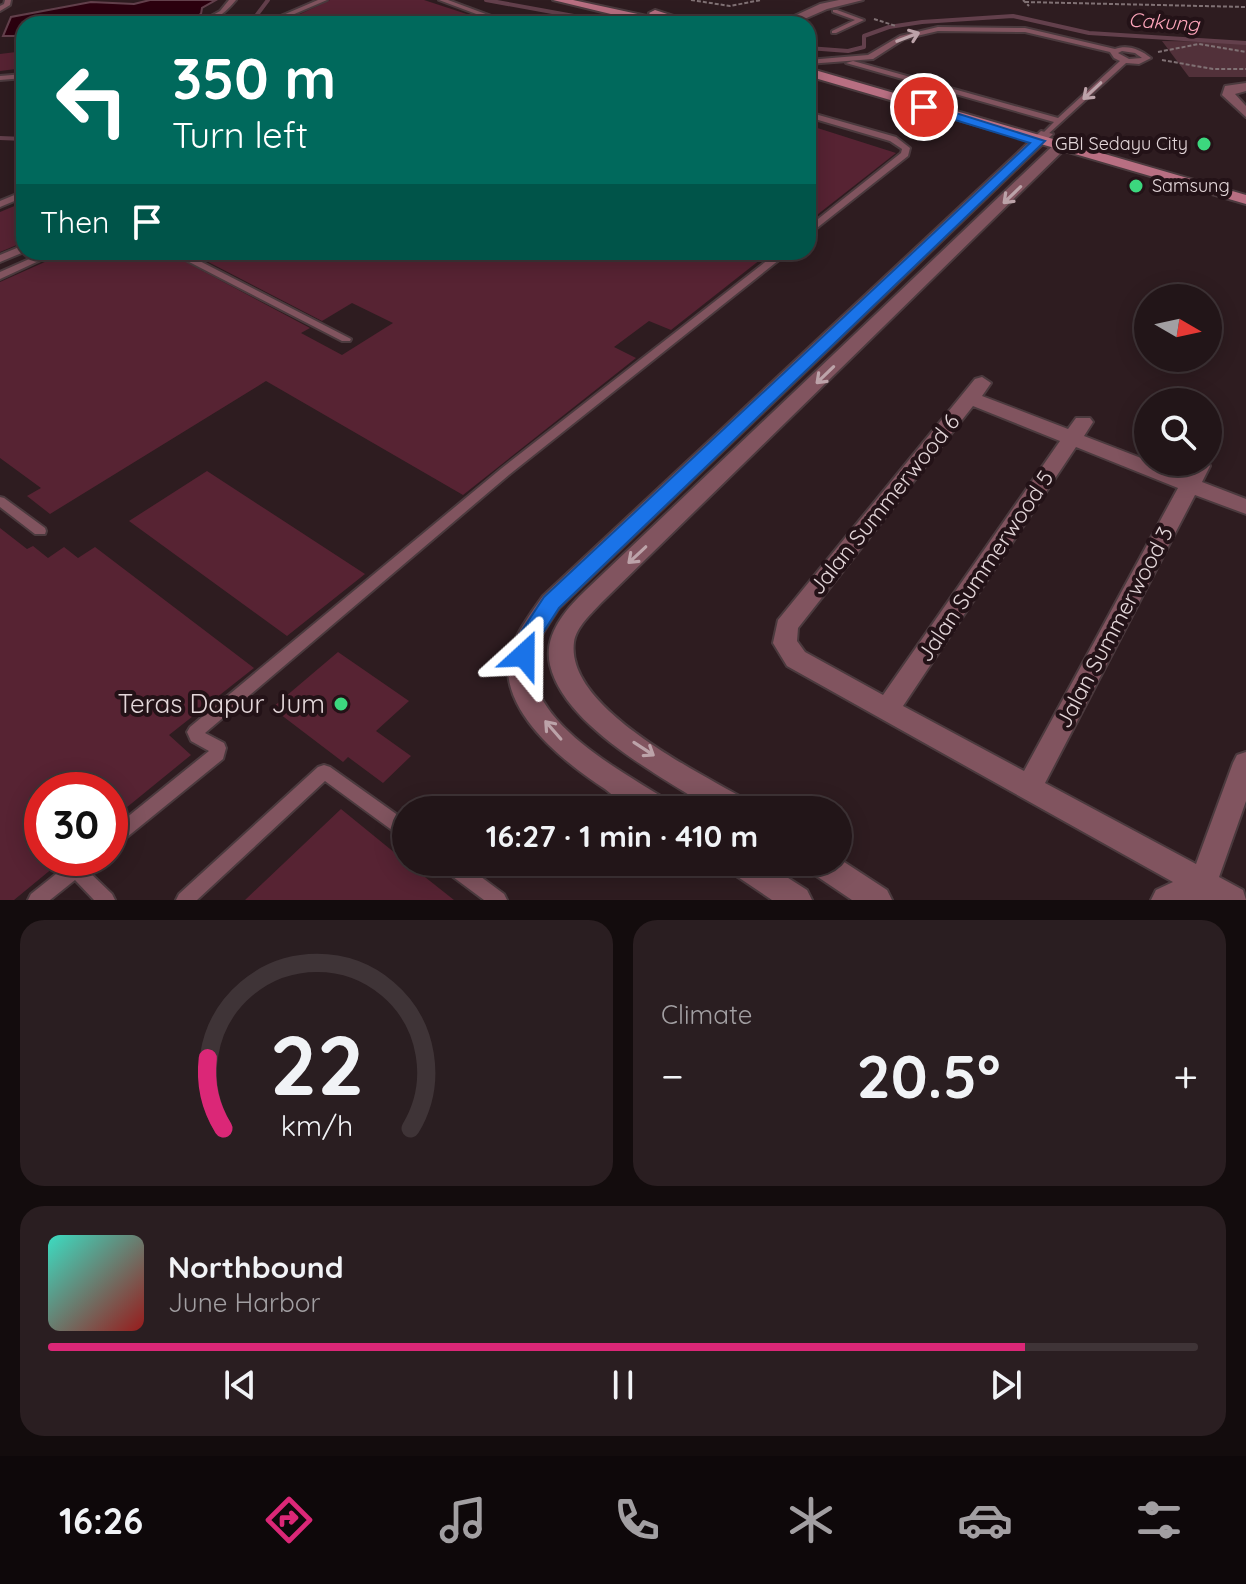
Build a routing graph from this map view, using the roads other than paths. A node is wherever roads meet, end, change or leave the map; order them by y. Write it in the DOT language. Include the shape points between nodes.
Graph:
graph roads {
  1 [pos="21,0"];
  2 [pos="233,0"];
  3 [pos="324,0"];
  4 [pos="442,0"];
  5 [pos="558,0"];
  6 [pos="592,0"];
  7 [pos="8,1"];
  8 [pos="845,3"];
  9 [pos="0,9"];
  10 [pos="215,16"];
  11 [pos="285,16"];
  12 [pos="487,16"];
  13 [pos="631,16"];
  14 [pos="659,16"];
  15 [pos="801,16"];
  16 [pos="816,19"];
  17 [pos="834,32"];
  18 [pos="1115,51"];
  19 [pos="870,57"];
  20 [pos="1125,60"];
  21 [pos="842,61"];
  22 [pos="816,63"];
  23 [pos="858,65"];
  24 [pos="816,66"];
  25 [pos="816,74"];
  26 [pos="1246,87"];
  27 [pos="1246,113"];
  28 [pos="816,116"];
  29 [pos="1055,137"];
  30 [pos="1246,190"];
  31 [pos="1246,200"];
  32 [pos="816,226"];
  33 [pos="35,260"];
  34 [pos="191,260"];
  35 [pos="774,260"];
  36 [pos="0,276"];
  37 [pos="857,315"];
  38 [pos="879,322"];
  39 [pos="346,339"];
  40 [pos="1077,430"];
  41 [pos="1134,452"];
  42 [pos="1194,476"];
  43 [pos="1197,476"];
  44 [pos="0,501"];
  45 [pos="1246,507"];
  46 [pos="40,531"];
  47 [pos="887,709"];
  48 [pos="1246,763"];
  49 [pos="1029,788"];
  50 [pos="637,796"];
  51 [pos="716,796"];
  52 [pos="392,821"];
  53 [pos="128,826"];
  54 [pos="67,876"];
  55 [pos="90,876"];
  56 [pos="466,876"];
  57 [pos="760,876"];
  58 [pos="840,876"];
  59 [pos="1205,892"];
  60 [pos="37,900"];
  61 [pos="106,900"];
  62 [pos="185,900"];
  63 [pos="498,900"];
  64 [pos="797,900"];
  65 [pos="877,900"];
  66 [pos="1166,900"];
  67 [pos="1233,900"];
  1 -- 7 [label="lane"];
  2 -- 10 [label="lane"];
  3 -- 11 [label="lane"];
  4 -- 12 [label="lane"];
  5 -- 13 [label="street"];
  6 -- 14 [label="street"];
  7 -- 9 [label="lane"];
  8 -- 15 [label="street"];
  8 -- 16 [label="street"];
  8 -- 17 [label="lane" via="861,20"];
  19 -- 18 [label="lane, one-way" via="912,33 966,28 1025,30"];
  18 -- 20 [label="lane"];
  18 -- 20 [label="lane" via="1146,56"];
  19 -- 21 [label="lane"];
  19 -- 23 [label="lane"];
  20 -- 29 [label="lane, one-way"];
  21 -- 22 [label="lane"];
  21 -- 23 [label="lane"];
  23 -- 29 [label="lane"];
  24 -- 29 [label="street"];
  25 -- 29 [label="street"];
  26 -- 27 [label="street" via="1229,89 1228,95"];
  28 -- 32 [label="lane" via="893,139 906,148"];
  29 -- 30 [label="street"];
  29 -- 31 [label="street"];
  29 -- 37 [label="street"];
  29 -- 38 [label="street, one-way"];
  33 -- 36 [label="lane"];
  34 -- 39 [label="lane"];
  35 -- 53 [label="lane" via="506,471 195,732 218,748 217,754"];
  37 -- 38 [label="street"];
  50 -- 37 [label="street, one-way" via="576,756 534,708 520,673 528,638 551,602"];
  38 -- 51 [label="street, one-way" via="617,574 562,639 561,664 572,690 600,721"];
  40 -- 41 [label="street"];
  40 -- 47 [label="street, Jalan Summerwood 5"];
  40 -- 47 [label="street, Jalan Summerwood 6" via="976,390 786,626 785,643 796,659"];
  42 -- 49 [label="street, Jalan Summerwood 3"];
  43 -- 45 [label="street"];
  44 -- 46 [label="lane"];
  47 -- 49 [label="street"];
  48 -- 59 [label="street"];
  49 -- 59 [label="street"];
  52 -- 62 [label="lane" via="324,772"];
  54 -- 60 [label="lane"];
  55 -- 61 [label="lane"];
  56 -- 63 [label="lane"];
  57 -- 64 [label="street"];
  58 -- 65 [label="street"];
  59 -- 66 [label="street"];
  59 -- 67 [label="street"];
}
